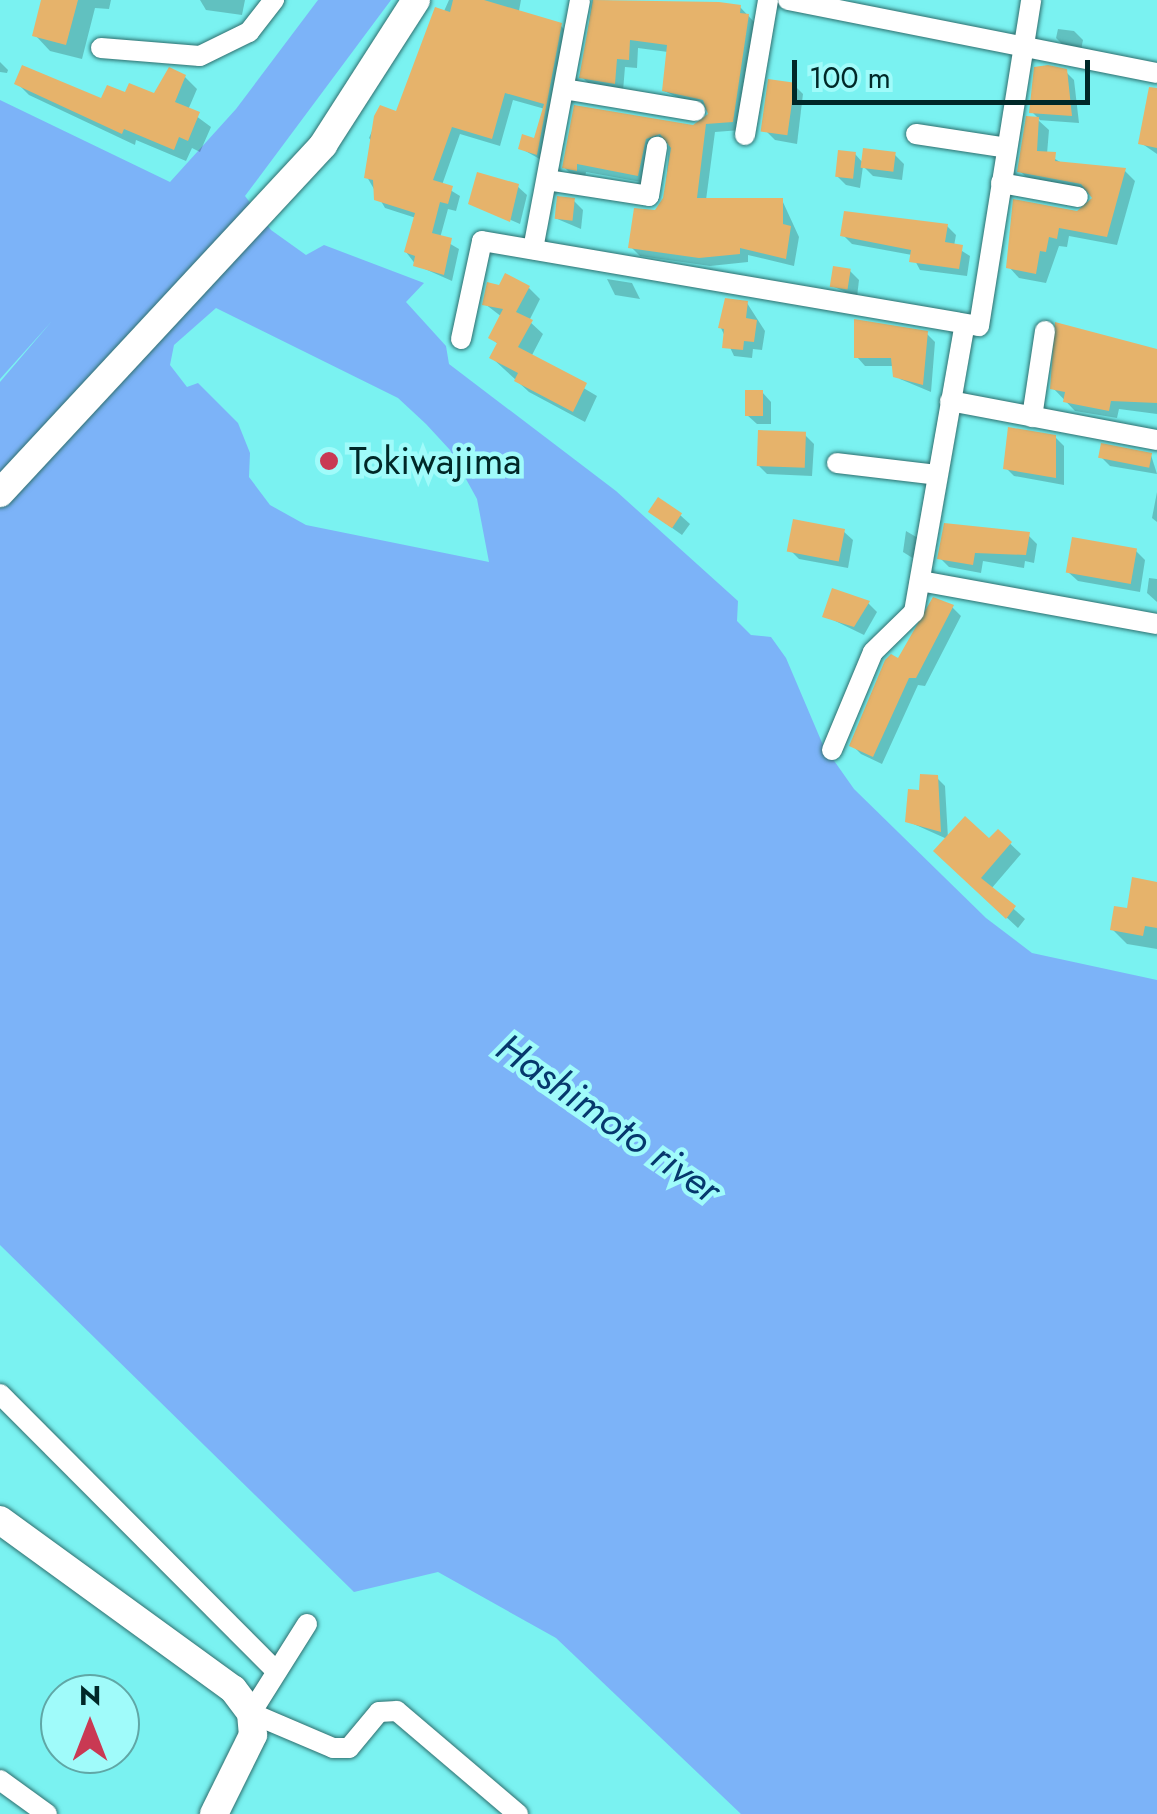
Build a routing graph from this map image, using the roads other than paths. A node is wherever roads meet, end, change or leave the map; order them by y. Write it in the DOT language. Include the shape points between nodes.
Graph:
graph roads {
  1 [pos="274,0"];
  2 [pos="416,0"];
  3 [pos="580,0"];
  4 [pos="768,0"];
  5 [pos="788,0"];
  6 [pos="1031,0"];
  7 [pos="101,48"];
  8 [pos="1023,48"];
  9 [pos="1157,73"];
  10 [pos="564,89"];
  11 [pos="695,111"];
  12 [pos="916,134"];
  13 [pos="745,135"];
  14 [pos="657,147"];
  15 [pos="1007,148"];
  16 [pos="547,180"];
  17 [pos="1001,183"];
  18 [pos="1078,197"];
  19 [pos="534,250"];
  20 [pos="965,324"];
  21 [pos="1045,331"];
  22 [pos="461,339"];
  23 [pos="950,401"];
  24 [pos="1032,417"];
  25 [pos="1157,440"];
  26 [pos="837,463"];
  27 [pos="938,475"];
  28 [pos="0,493"];
  29 [pos="920,581"];
  30 [pos="1157,624"];
  31 [pos="832,750"];
  32 [pos="0,1394"];
  33 [pos="0,1520"];
  34 [pos="307,1624"];
  35 [pos="276,1672"];
  36 [pos="251,1714"];
  37 [pos="0,1780"];
  38 [pos="47,1814"];
  39 [pos="214,1814"];
  40 [pos="518,1814"];
  1 -- 7 [label="street" via="250,32 200,56"];
  2 -- 28 [label="street" via="351,109"];
  3 -- 10 [label="street"];
  4 -- 13 [label="street"];
  5 -- 8 [label="street"];
  6 -- 8 [label="street"];
  8 -- 9 [label="street"];
  8 -- 15 [label="street"];
  10 -- 11 [label="street"];
  10 -- 16 [label="street"];
  12 -- 15 [label="street"];
  14 -- 16 [label="street" via="648,196"];
  15 -- 17 [label="street"];
  16 -- 19 [label="street"];
  17 -- 18 [label="street"];
  17 -- 20 [label="street" via="978,326"];
  19 -- 20 [label="street"];
  19 -- 22 [label="street" via="482,240"];
  20 -- 23 [label="street"];
  21 -- 24 [label="street"];
  23 -- 24 [label="street"];
  23 -- 27 [label="street"];
  24 -- 25 [label="street"];
  26 -- 27 [label="street"];
  27 -- 29 [label="street"];
  29 -- 30 [label="street"];
  29 -- 31 [label="street" via="914,612 873,652"];
  32 -- 35 [label="street"];
  33 -- 36 [label="street" via="233,1688"];
  34 -- 35 [label="street"];
  35 -- 36 [label="street"];
  36 -- 39 [label="street" via="245,1756"];
  36 -- 40 [label="street" via="333,1748 349,1748 379,1712 396,1711"];
  37 -- 38 [label="street"];
}
